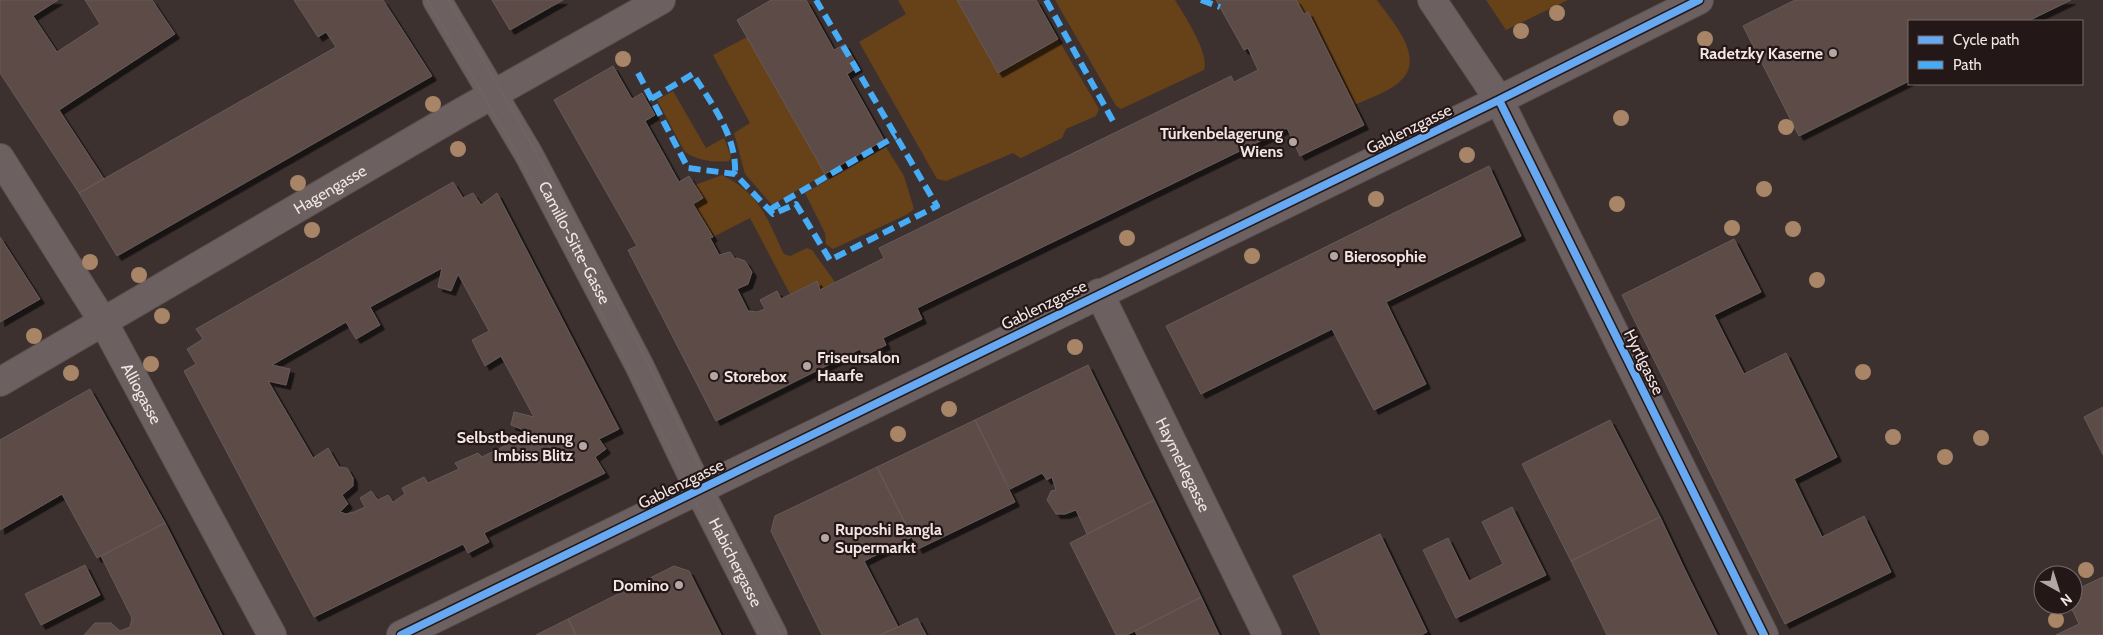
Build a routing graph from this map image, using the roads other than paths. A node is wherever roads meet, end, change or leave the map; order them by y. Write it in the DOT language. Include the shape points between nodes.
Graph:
graph roads {
  1 [pos="437,0"];
  2 [pos="661,0"];
  3 [pos="1432,0"];
  4 [pos="1699,0"];
  5 [pos="492,94"];
  6 [pos="1499,100"];
  7 [pos="0,158"];
  8 [pos="1100,294"];
  9 [pos="104,323"];
  10 [pos="0,382"];
  11 [pos="699,490"];
  12 [pos="272,635"];
  13 [pos="401,635"];
  14 [pos="772,635"];
  15 [pos="1267,635"];
  16 [pos="1764,635"];
  1 -- 5 [label="street, Camillo-Sitte-Gasse"];
  2 -- 5 [label="street, Hagengasse"];
  3 -- 6 [label="street, Hyrtlgasse"];
  4 -- 6 [label="street, Gablenzgasse"];
  5 -- 9 [label="street, Hagengasse"];
  5 -- 11 [label="street, Camillo-Sitte-Gasse" via="530,155"];
  6 -- 8 [label="street, Gablenzgasse"];
  6 -- 16 [label="street, Hyrtlgasse"];
  7 -- 9 [label="street, Alliogasse"];
  8 -- 11 [label="street, Gablenzgasse"];
  8 -- 15 [label="street, Haymerlegasse"];
  9 -- 10 [label="street, Hagengasse"];
  9 -- 12 [label="street, Alliogasse"];
  11 -- 13 [label="street, Gablenzgasse"];
  11 -- 14 [label="street, Habichergasse"];
}
